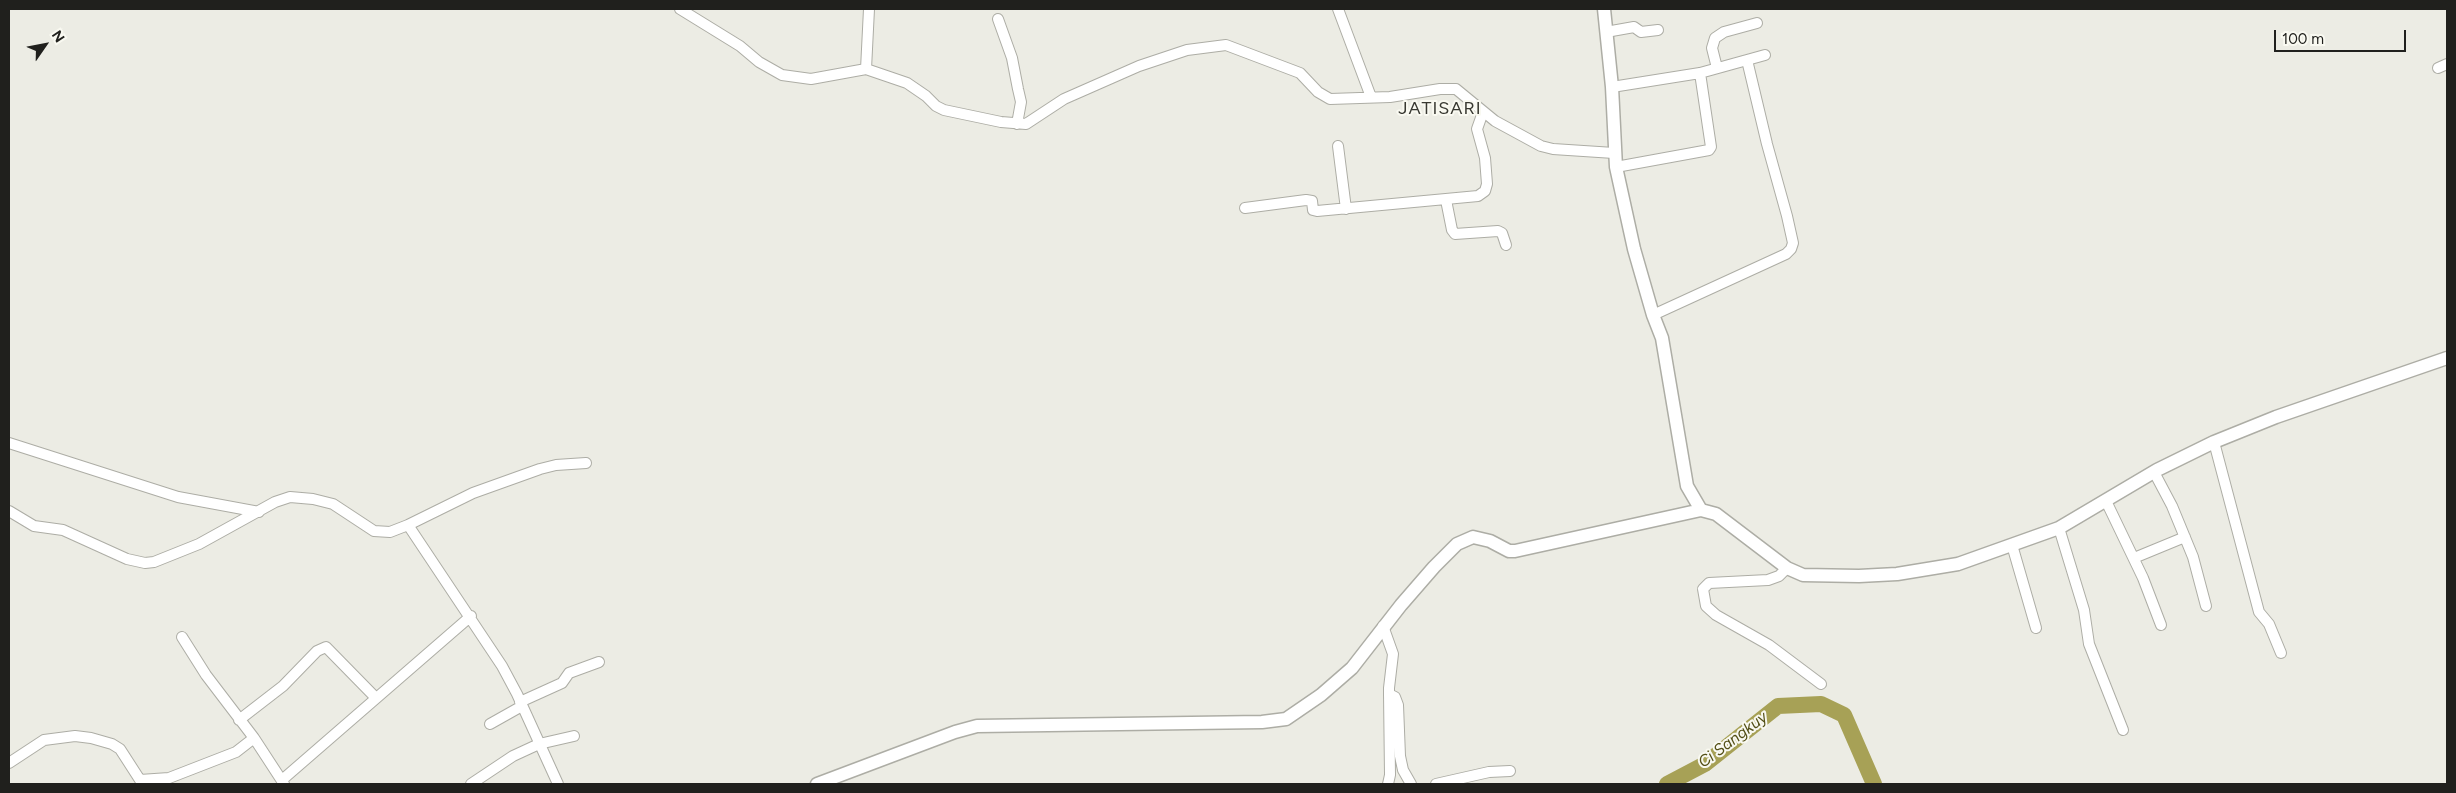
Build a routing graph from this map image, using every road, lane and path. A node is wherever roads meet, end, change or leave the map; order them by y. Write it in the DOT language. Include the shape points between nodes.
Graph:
graph roads {
  1 [pos="680,9"];
  2 [pos="869,9"];
  3 [pos="1338,9"];
  4 [pos="1604,9"];
  5 [pos="692,13"];
  6 [pos="998,19"];
  7 [pos="1757,23"];
  8 [pos="1658,30"];
  9 [pos="1606,32"];
  10 [pos="1765,55"];
  11 [pos="1747,60"];
  12 [pos="1716,68"];
  13 [pos="866,69"];
  14 [pos="1700,73"];
  15 [pos="1612,87"];
  16 [pos="1371,97"];
  17 [pos="1483,112"];
  18 [pos="1016,124"];
  19 [pos="1338,146"];
  20 [pos="1614,153"];
  21 [pos="1616,167"];
  22 [pos="1446,200"];
  23 [pos="1245,208"];
  24 [pos="1346,209"];
  25 [pos="1506,245"];
  26 [pos="1653,315"];
  27 [pos="2447,358"];
  28 [pos="2214,442"];
  29 [pos="9,443"];
  30 [pos="586,463"];
  31 [pos="2154,472"];
  32 [pos="2106,501"];
  33 [pos="1701,510"];
  34 [pos="9,511"];
  35 [pos="259,512"];
  36 [pos="408,525"];
  37 [pos="2059,528"];
  38 [pos="2185,537"];
  39 [pos="2012,545"];
  40 [pos="2134,558"];
  41 [pos="1787,568"];
  42 [pos="2206,606"];
  43 [pos="470,616"];
  44 [pos="2161,625"];
  45 [pos="1383,626"];
  46 [pos="2036,628"];
  47 [pos="182,636"];
  48 [pos="2281,653"];
  49 [pos="599,662"];
  50 [pos="1821,684"];
  51 [pos="1390,694"];
  52 [pos="376,698"];
  53 [pos="522,704"];
  54 [pos="239,720"];
  55 [pos="490,724"];
  56 [pos="2123,730"];
  57 [pos="574,736"];
  58 [pos="254,738"];
  59 [pos="539,744"];
  60 [pos="9,763"];
  61 [pos="1510,771"];
  62 [pos="139,782"];
  63 [pos="283,782"];
  64 [pos="471,784"];
  65 [pos="558,784"];
  66 [pos="817,784"];
  67 [pos="1388,784"];
  68 [pos="1411,784"];
  69 [pos="1436,784"];
  1 -- 5 [label="street"];
  2 -- 13 [label="street"];
  3 -- 16 [label="street"];
  4 -- 9 [label="street"];
  5 -- 13 [label="street" via="782,75 811,79"];
  6 -- 18 [label="street" via="1012,58 1018,89 1020,102"];
  7 -- 12 [label="street" via="1724,32 1715,38 1712,48"];
  8 -- 9 [label="street" via="1641,32 1634,27"];
  9 -- 15 [label="street"];
  10 -- 11 [label="street"];
  11 -- 12 [label="street"];
  11 -- 26 [label="street" via="1788,216 1792,249"];
  12 -- 14 [label="street"];
  13 -- 18 [label="street" via="907,83 944,110"];
  14 -- 15 [label="street"];
  14 -- 21 [label="street" via="1709,150"];
  15 -- 20 [label="street"];
  16 -- 17 [label="street" via="1456,89"];
  16 -- 18 [label="street" via="1330,99 1318,92 1300,73 1226,45 1187,50 1137,67 1064,99 1031,122"];
  17 -- 20 [label="street" via="1548,148"];
  17 -- 22 [label="street" via="1477,129 1486,166 1485,191 1478,196"];
  19 -- 24 [label="street"];
  20 -- 21 [label="street"];
  21 -- 26 [label="street" via="1634,250"];
  22 -- 24 [label="street"];
  22 -- 25 [label="street" via="1455,234 1498,230"];
  23 -- 24 [label="street" via="1306,200 1312,202 1316,211"];
  26 -- 33 [label="street" via="1669,371 1687,486"];
  27 -- 28 [label="street" via="2285,413"];
  28 -- 31 [label="street"];
  28 -- 48 [label="street" via="2259,612 2269,624"];
  29 -- 35 [label="street" via="178,497"];
  30 -- 36 [label="street" via="556,465 532,472 473,493"];
  31 -- 32 [label="street"];
  31 -- 38 [label="street"];
  32 -- 37 [label="street"];
  32 -- 40 [label="street"];
  33 -- 41 [label="street" via="1716,514"];
  33 -- 45 [label="street" via="1515,551 1481,538 1468,539 1445,555"];
  34 -- 35 [label="street" via="34,526 63,530 127,559 145,563 199,544"];
  35 -- 36 [label="street" via="280,500 298,497 333,504 380,533"];
  36 -- 43 [label="street"];
  37 -- 39 [label="street"];
  37 -- 56 [label="street" via="2084,610 2090,644"];
  38 -- 40 [label="street"];
  38 -- 42 [label="street"];
  39 -- 41 [label="street" via="1958,564 1897,574 1803,575"];
  39 -- 46 [label="street"];
  40 -- 44 [label="street"];
  41 -- 50 [label="street" via="1768,580 1709,583 1703,589 1704,601 1716,615 1769,645"];
  43 -- 52 [label="street"];
  43 -- 53 [label="street"];
  45 -- 51 [label="street" via="1393,654"];
  45 -- 66 [label="street" via="1352,668 1322,695 1286,720 977,726"];
  47 -- 54 [label="street"];
  49 -- 53 [label="street" via="569,673 562,683"];
  51 -- 67 [label="street"];
  51 -- 68 [label="street" via="1398,705 1400,756"];
  52 -- 54 [label="street" via="326,648 317,651 283,686"];
  52 -- 63 [label="street"];
  53 -- 55 [label="street"];
  53 -- 59 [label="street"];
  54 -- 58 [label="street"];
  57 -- 59 [label="street"];
  58 -- 62 [label="street" via="236,752 179,775"];
  58 -- 63 [label="street"];
  59 -- 64 [label="street" via="513,756"];
  59 -- 65 [label="street"];
  60 -- 62 [label="street" via="44,740 75,736 91,738 120,749"];
  61 -- 69 [label="street" via="1489,772"];
}
